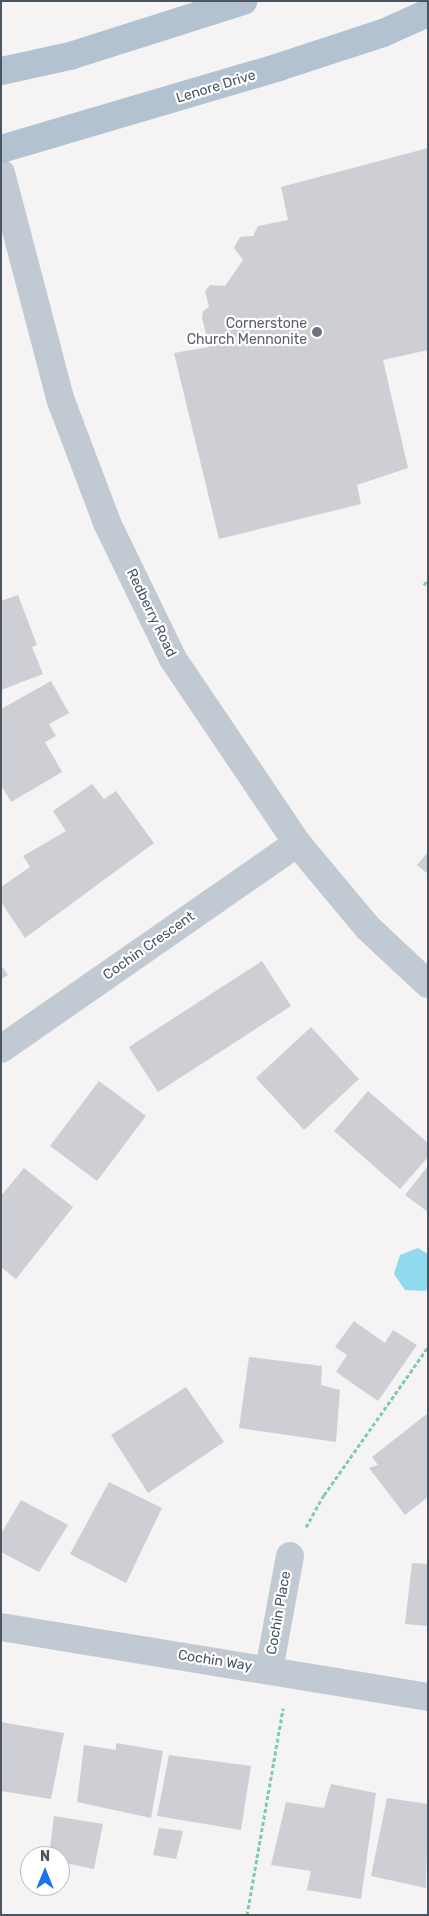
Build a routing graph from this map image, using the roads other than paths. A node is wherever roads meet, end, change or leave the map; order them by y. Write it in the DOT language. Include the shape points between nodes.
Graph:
graph roads {
  1 [pos="226,4"];
  2 [pos="428,13"];
  3 [pos="1,71"];
  4 [pos="1,149"];
  5 [pos="1,173"];
  6 [pos="297,843"];
  7 [pos="428,984"];
  8 [pos="1,1049"];
  9 [pos="290,1556"];
  10 [pos="1,1627"];
  11 [pos="269,1670"];
  12 [pos="428,1697"];
  1 -- 3 [label="main road" via="70,56"];
  2 -- 4 [label="main road, Lenore Drive" via="383,33 279,67"];
  5 -- 6 [label="street, Redberry Road" via="61,401 107,523 173,659"];
  6 -- 7 [label="street, Redberry Road" via="368,928"];
  6 -- 8 [label="street, Cochin Crescent"];
  9 -- 11 [label="street, Cochin Place"];
  10 -- 11 [label="street, Cochin Way"];
  11 -- 12 [label="street, Cochin Way"];
}
